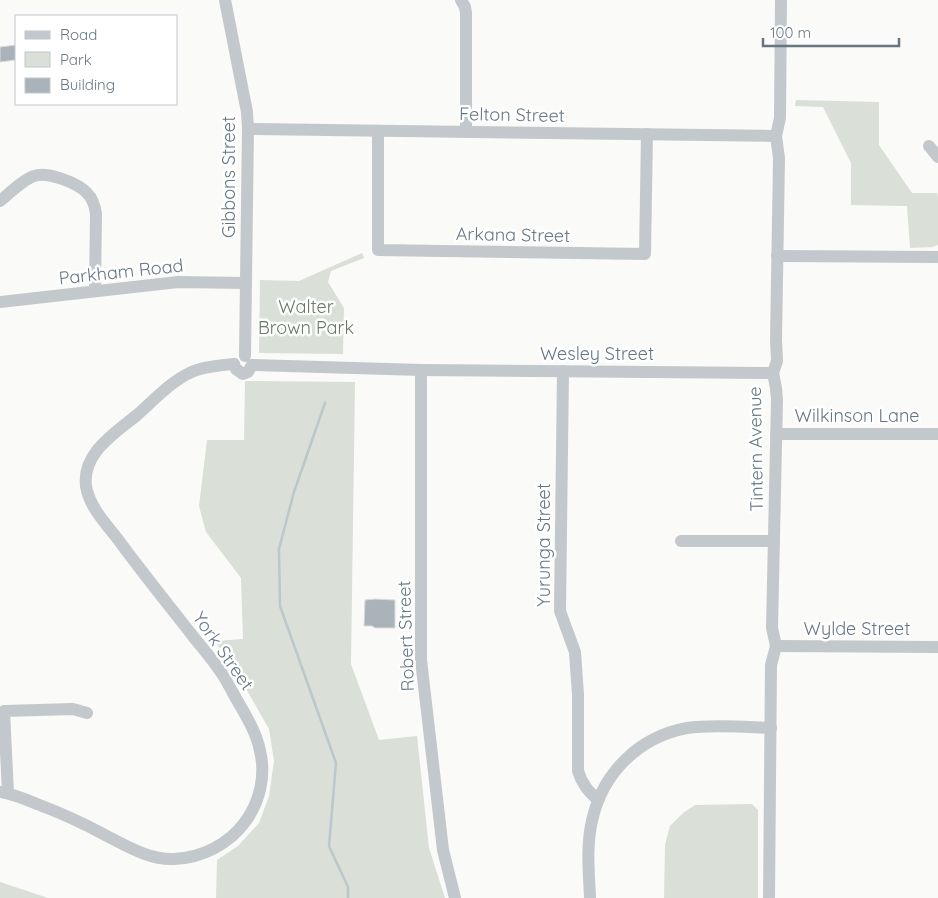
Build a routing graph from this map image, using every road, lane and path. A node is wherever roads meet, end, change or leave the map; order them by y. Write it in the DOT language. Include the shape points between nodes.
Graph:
graph roads {
  1 [pos="225,0"];
  2 [pos="461,0"];
  3 [pos="781,0"];
  4 [pos="248,130"];
  5 [pos="378,131"];
  6 [pos="466,132"];
  7 [pos="647,134"];
  8 [pos="776,136"];
  9 [pos="928,146"];
  10 [pos="938,157"];
  11 [pos="0,202"];
  12 [pos="777,256"];
  13 [pos="938,256"];
  14 [pos="246,283"];
  15 [pos="96,291"];
  16 [pos="0,302"];
  17 [pos="244,362"];
  18 [pos="421,370"];
  19 [pos="562,371"];
  20 [pos="772,373"];
  21 [pos="776,434"];
  22 [pos="938,434"];
  23 [pos="681,540"];
  24 [pos="774,541"];
  25 [pos="776,646"];
  26 [pos="938,647"];
  27 [pos="87,713"];
  28 [pos="771,728"];
  29 [pos="4,793"];
  30 [pos="598,800"];
  31 [pos="455,898"];
  32 [pos="590,898"];
  33 [pos="769,898"];
  1 -- 4 [label="street, Gibbons Street"];
  2 -- 6 [label="street" via="466,13"];
  3 -- 8 [label="street, Tintern Avenue" via="780,118"];
  4 -- 5 [label="street, Felton Street"];
  4 -- 14 [label="street, Gibbons Street"];
  5 -- 6 [label="street, Felton Street"];
  5 -- 7 [label="street, Arkana Street" via="378,250 645,254"];
  6 -- 7 [label="street, Felton Street"];
  7 -- 8 [label="street, Felton Street"];
  8 -- 12 [label="street, Tintern Avenue" via="779,158"];
  9 -- 10 [label="street"];
  11 -- 15 [label="street" via="36,175 50,175 84,190 95,206 96,214"];
  12 -- 13 [label="street"];
  12 -- 20 [label="street, Tintern Avenue" via="777,361"];
  14 -- 15 [label="street, Parkham Road" via="178,282"];
  14 -- 17 [label="street, Gibbons Street"];
  15 -- 16 [label="street, Parkham Road"];
  17 -- 18 [label="street, York Street"];
  17 -- 29 [label="street, York Street" via="198,369 178,380 101,446 90,461 86,477 94,507 223,675 252,728 261,753 262,773 260,793 250,816 234,836 210,850 185,858 160,858 137,851 74,818"];
  18 -- 19 [label="street, Wesley Street"];
  18 -- 31 [label="street, Robert Street" via="421,660 443,850"];
  19 -- 20 [label="street, Wesley Street"];
  19 -- 30 [label="street, Yurunga Street" via="560,611 575,652 578,771 586,788"];
  20 -- 21 [label="street, Tintern Avenue" via="776,393"];
  21 -- 22 [label="street, Wilkinson Lane"];
  21 -- 24 [label="street, Tintern Avenue"];
  23 -- 24 [label="street"];
  24 -- 25 [label="street, Tintern Avenue" via="772,628"];
  25 -- 26 [label="street, Wylde Street"];
  25 -- 28 [label="street, Tintern Avenue" via="772,665"];
  27 -- 29 [label="street" via="73,709 4,711"];
  28 -- 30 [label="street" via="686,728 663,736 644,744 626,759 608,779"];
  28 -- 33 [label="street, Tintern Avenue"];
  30 -- 32 [label="street" via="589,844"];
}
